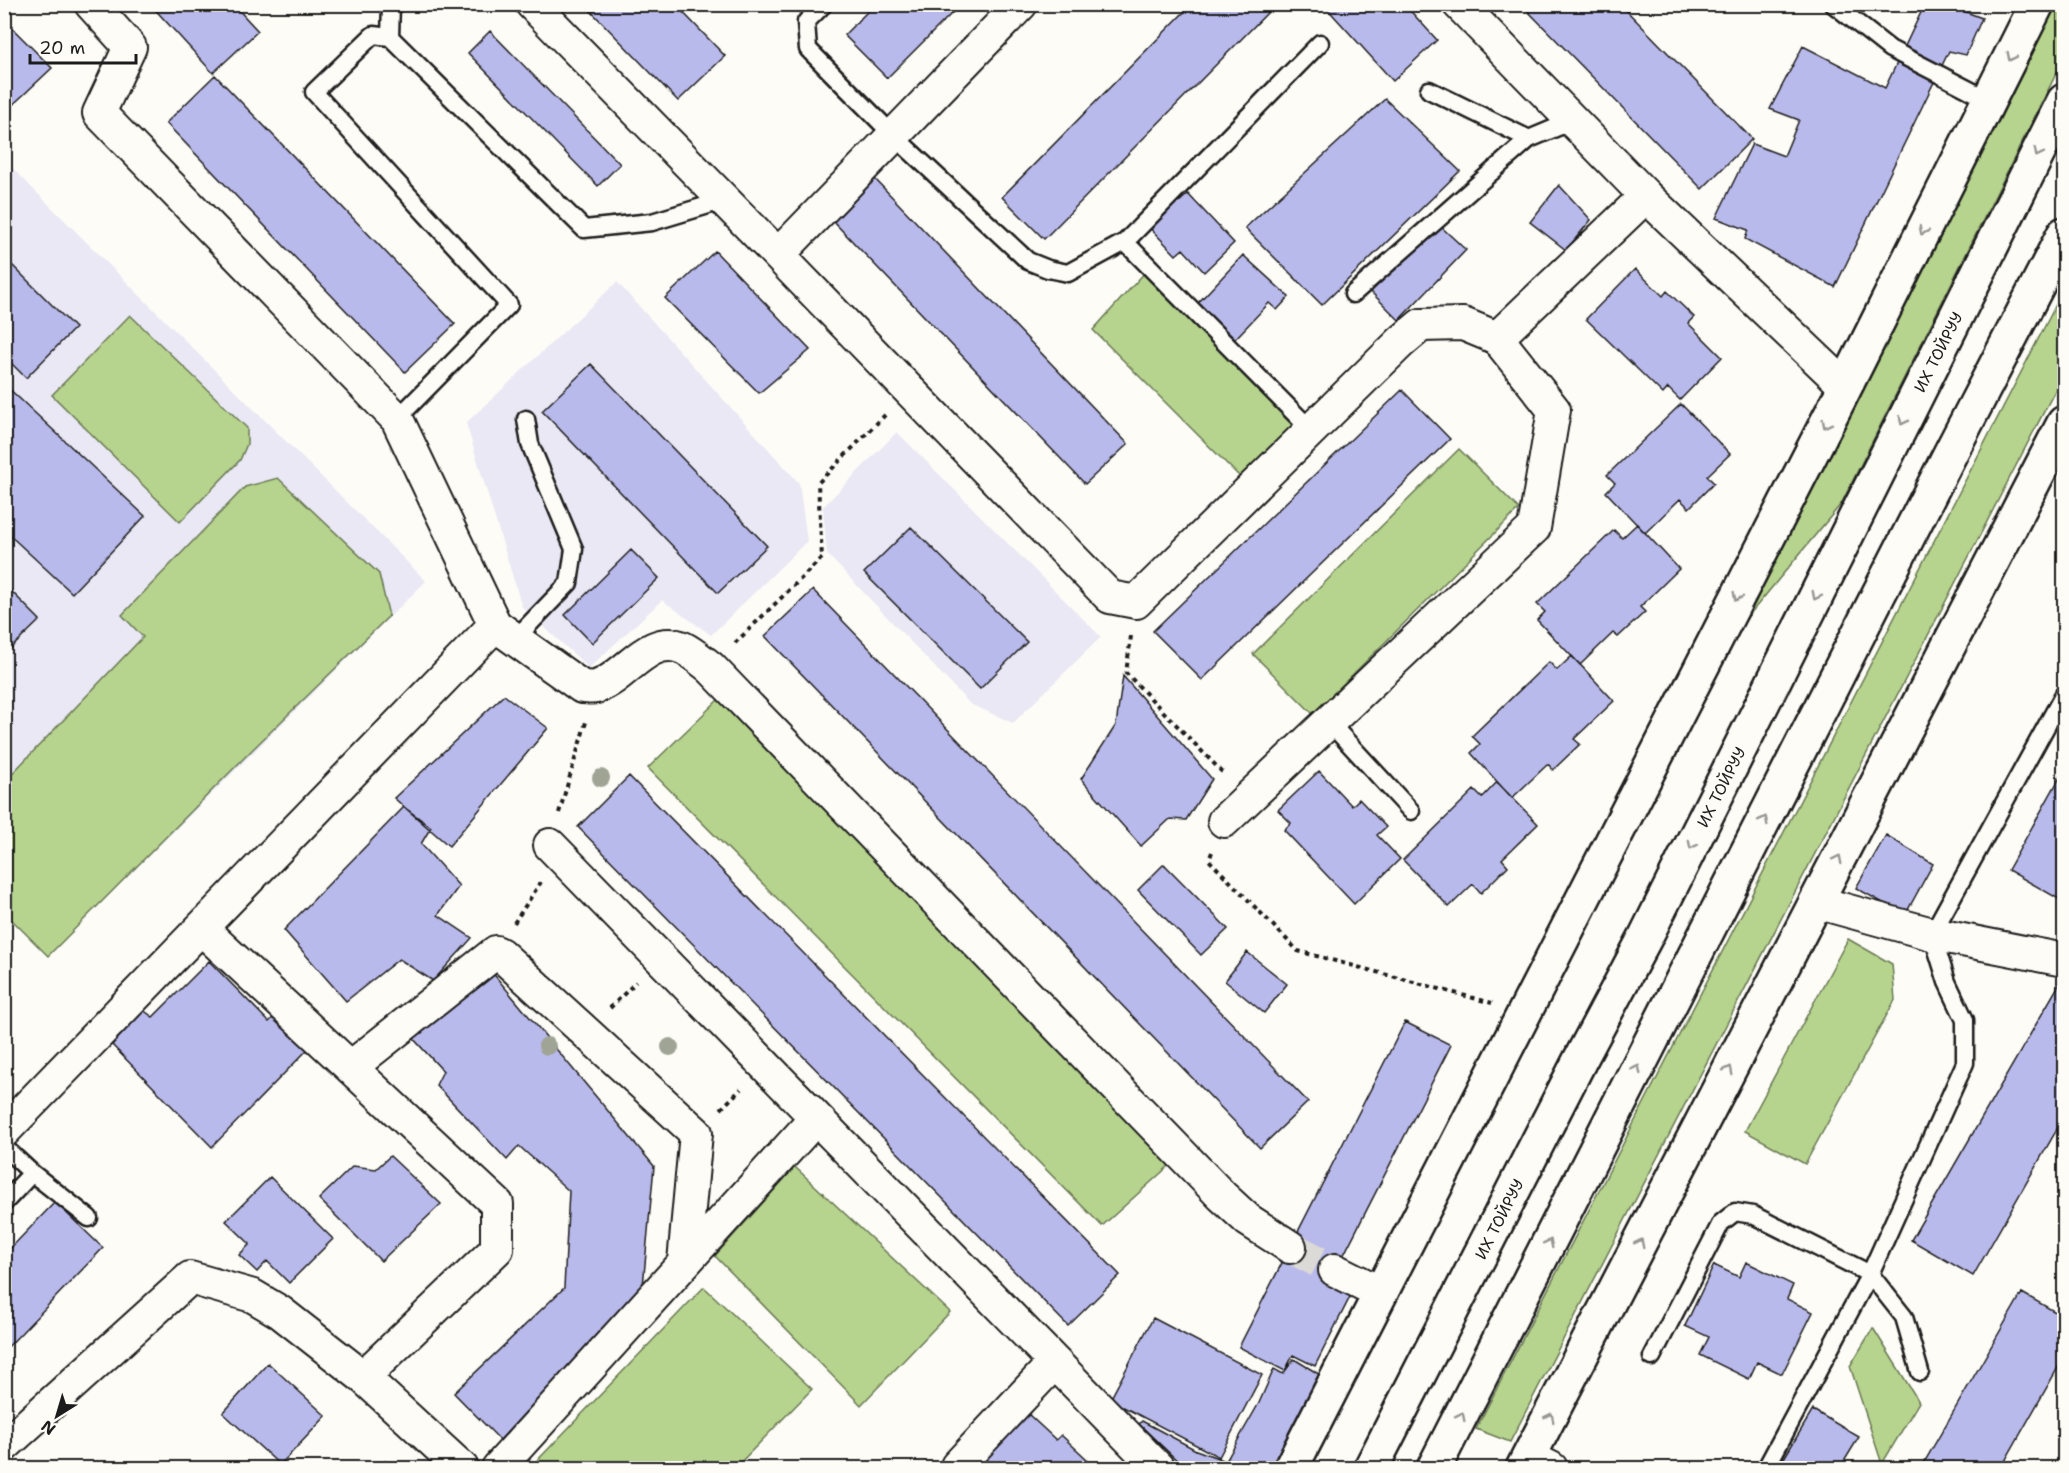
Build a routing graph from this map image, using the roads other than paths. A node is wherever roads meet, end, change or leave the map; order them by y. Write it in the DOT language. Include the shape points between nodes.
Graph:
graph roads {
  1 [pos="91,4"];
  2 [pos="391,4"];
  3 [pos="532,4"];
  4 [pos="824,4"];
  5 [pos="1021,4"];
  6 [pos="1459,4"];
  7 [pos="1833,4"];
  8 [pos="2037,4"];
  9 [pos="390,37"];
  10 [pos="1320,43"];
  11 [pos="1429,90"];
  12 [pos="1989,100"];
  13 [pos="2064,101"];
  14 [pos="1572,121"];
  15 [pos="894,136"];
  16 [pos="1529,139"];
  17 [pos="1646,196"];
  18 [pos="725,200"];
  19 [pos="2064,234"];
  20 [pos="1125,242"];
  21 [pos="778,255"];
  22 [pos="1353,294"];
  23 [pos="1497,338"];
  24 [pos="1845,386"];
  25 [pos="397,418"];
  26 [pos="526,419"];
  27 [pos="2064,423"];
  28 [pos="1311,430"];
  29 [pos="505,632"];
  30 [pos="2064,694"];
  31 [pos="1329,722"];
  32 [pos="1412,811"];
  33 [pos="1224,821"];
  34 [pos="555,850"];
  35 [pos="1816,902"];
  36 [pos="202,929"];
  37 [pos="1932,934"];
  38 [pos="2064,960"];
  39 [pos="351,1067"];
  40 [pos="816,1118"];
  41 [pos="4,1131"];
  42 [pos="4,1147"];
  43 [pos="32,1173"];
  44 [pos="4,1203"];
  45 [pos="89,1218"];
  46 [pos="1290,1247"];
  47 [pos="684,1262"];
  48 [pos="1335,1270"];
  49 [pos="1870,1274"];
  50 [pos="1381,1293"];
  51 [pos="1652,1357"];
  52 [pos="1054,1363"];
  53 [pos="1920,1372"];
  54 [pos="363,1377"];
  55 [pos="4,1446"];
  56 [pos="1534,1465"];
  57 [pos="462,1468"];
  58 [pos="498,1468"];
  59 [pos="957,1468"];
  60 [pos="1158,1468"];
  61 [pos="1291,1468"];
  62 [pos="1371,1468"];
  63 [pos="1434,1468"];
  64 [pos="1766,1468"];
  1 -- 25 [label="street" via="130,47 99,112"];
  2 -- 9 [label="lane"];
  3 -- 18 [label="street"];
  4 -- 15 [label="lane" via="806,22 808,49"];
  5 -- 15 [label="street"];
  6 -- 14 [label="street"];
  7 -- 12 [label="lane" via="1890,49"];
  8 -- 12 [label="main road, one-way"];
  9 -- 18 [label="lane" via="584,229 652,222"];
  9 -- 25 [label="lane" via="373,35 314,92 509,305"];
  10 -- 20 [label="lane"];
  11 -- 16 [label="lane"];
  12 -- 24 [label="main road, one-way"];
  13 -- 62 [label="main road, ИХ ТОЙРУУ, one-way" via="1652,926"];
  14 -- 16 [label="lane"];
  14 -- 17 [label="street"];
  15 -- 20 [label="lane" via="1028,261 1068,273"];
  15 -- 21 [label="street"];
  16 -- 22 [label="lane"];
  17 -- 23 [label="street"];
  17 -- 24 [label="street"];
  18 -- 21 [label="street"];
  63 -- 19 [label="main road, one-way"];
  20 -- 28 [label="lane"];
  21 -- 28 [label="street" via="1110,597 1136,603"];
  23 -- 28 [label="street" via="1463,324 1421,325"];
  23 -- 31 [label="street" via="1554,410 1534,528"];
  24 -- 50 [label="main road, one-way"];
  25 -- 29 [label="street"];
  26 -- 29 [label="lane" via="530,444 574,549 569,583"];
  35 -- 27 [label="main road, one-way"];
  29 -- 36 [label="street"];
  29 -- 46 [label="street" via="582,687 596,687 641,656 664,646 682,648 710,667 1222,1196 1248,1220"];
  30 -- 37 [label="lane"];
  31 -- 32 [label="lane"];
  31 -- 33 [label="street"];
  34 -- 40 [label="street"];
  35 -- 37 [label="street"];
  56 -- 35 [label="main road, one-way"];
  36 -- 39 [label="street"];
  36 -- 41 [label="street"];
  37 -- 38 [label="street"];
  37 -- 49 [label="lane" via="1947,982 1965,1020 1965,1063"];
  39 -- 47 [label="street" via="496,952 696,1133"];
  39 -- 54 [label="street" via="497,1204 497,1249"];
  40 -- 47 [label="street"];
  40 -- 52 [label="street"];
  42 -- 43 [label="lane"];
  43 -- 44 [label="lane"];
  43 -- 45 [label="lane"];
  47 -- 58 [label="street"];
  48 -- 50 [label="street"];
  49 -- 51 [label="lane" via="1753,1215 1735,1212 1721,1223"];
  49 -- 53 [label="lane" via="1904,1317"];
  49 -- 64 [label="lane"];
  50 -- 61 [label="main road"];
  52 -- 59 [label="street"];
  52 -- 60 [label="street"];
  54 -- 55 [label="street" via="280,1312 253,1296 190,1278"];
  54 -- 57 [label="street"];
}
